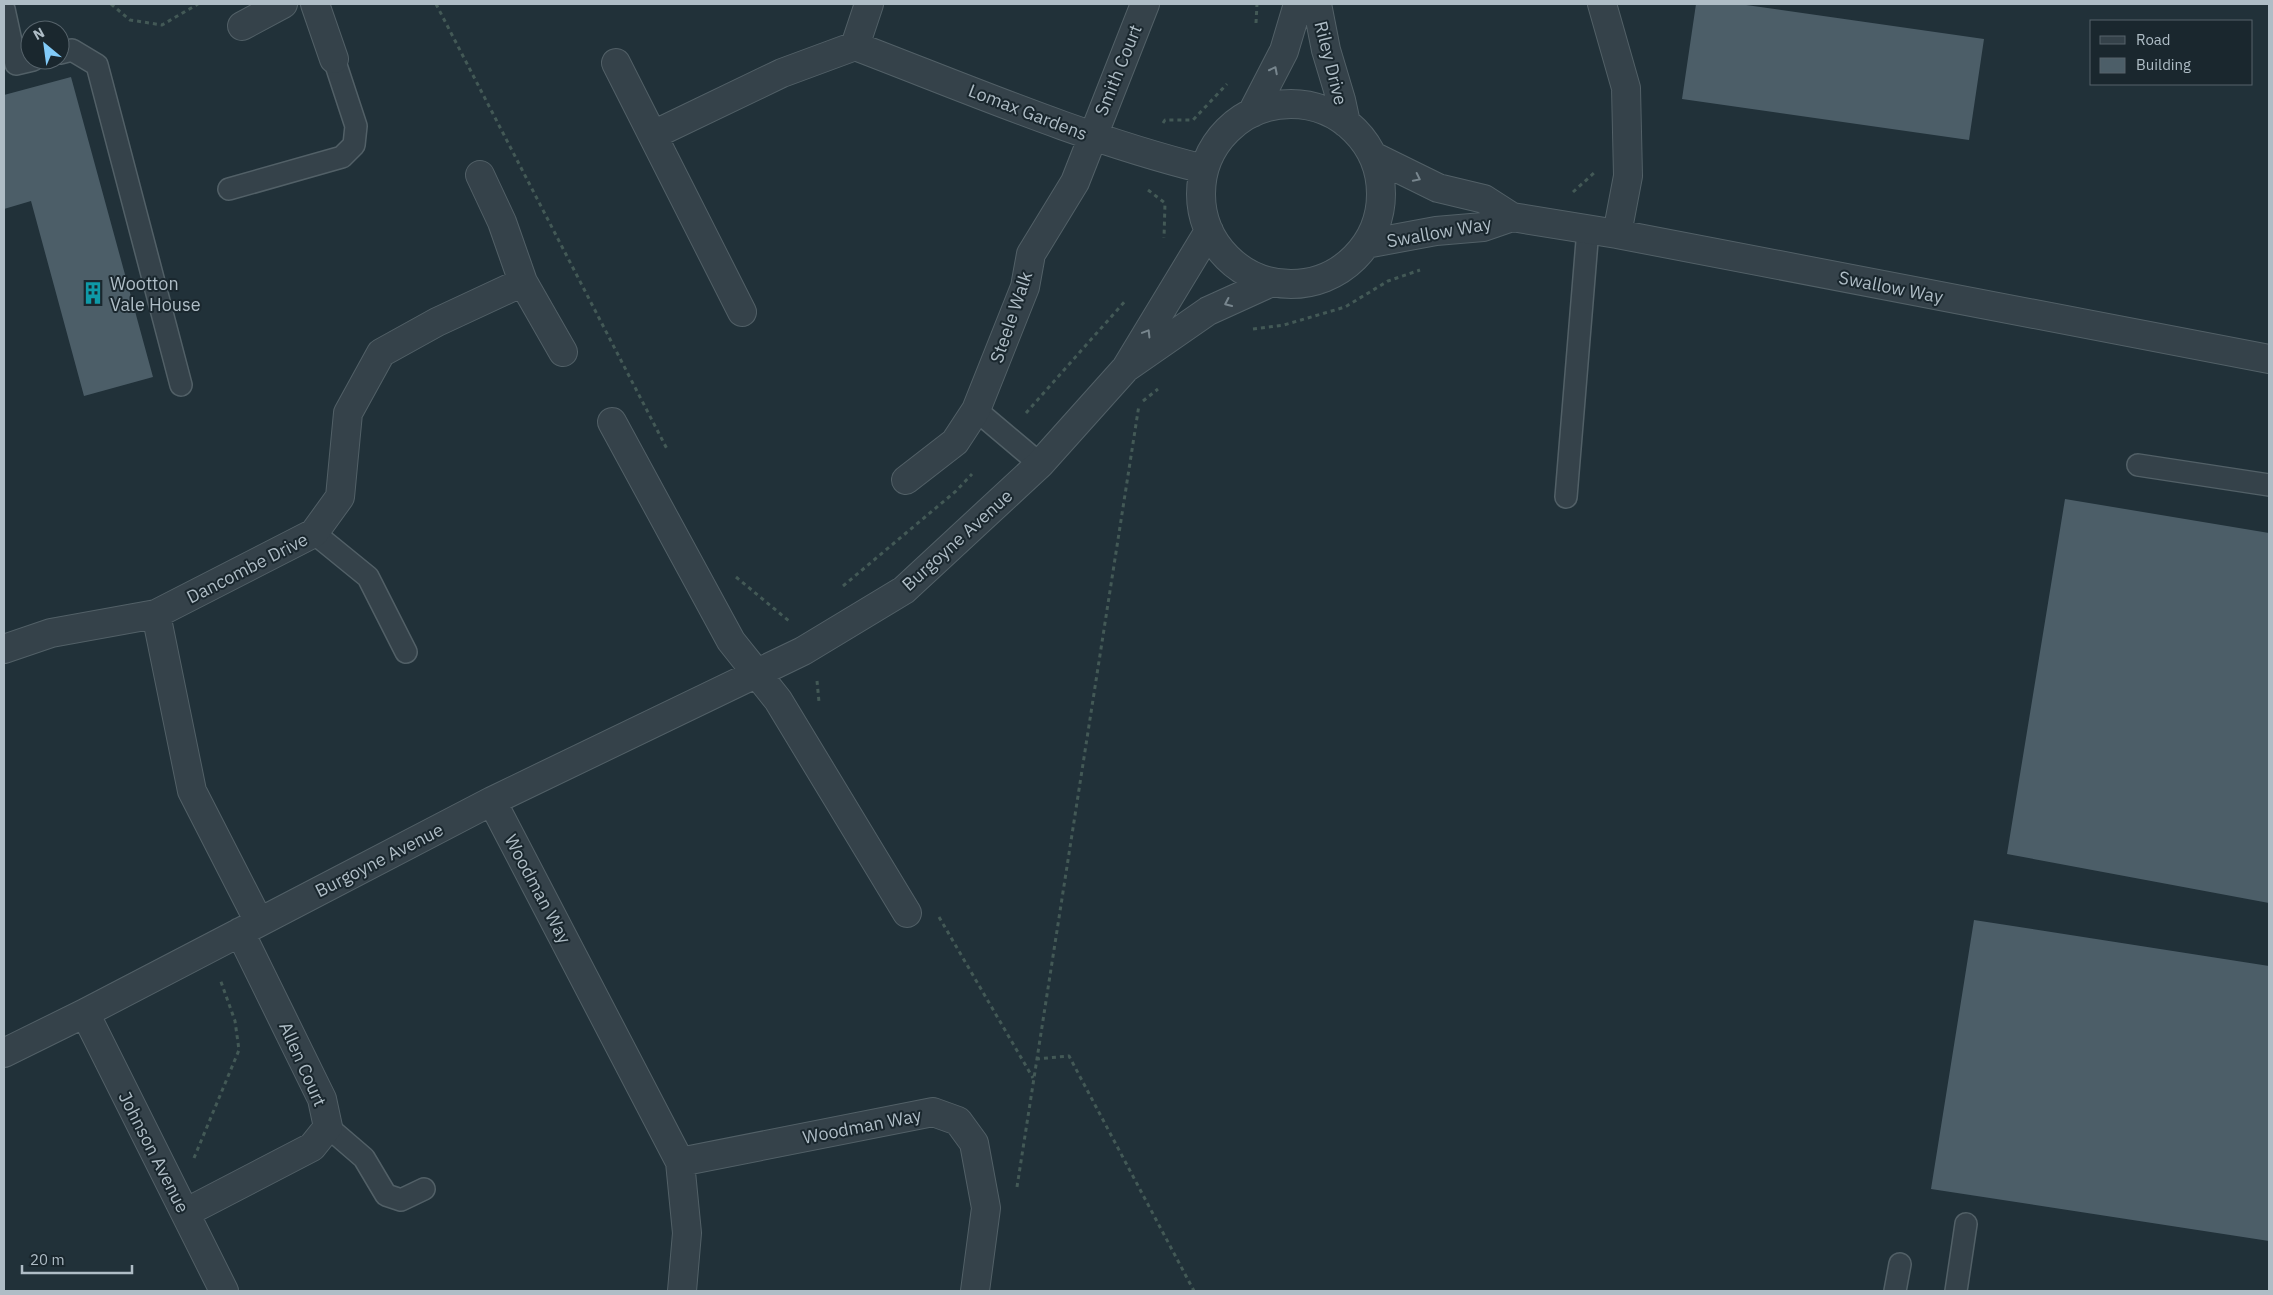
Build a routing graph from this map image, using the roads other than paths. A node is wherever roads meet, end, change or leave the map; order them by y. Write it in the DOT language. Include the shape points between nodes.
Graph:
graph roads {
  1 [pos="283,4"];
  2 [pos="315,4"];
  3 [pos="869,4"];
  4 [pos="1145,4"];
  5 [pos="1298,4"];
  6 [pos="1317,4"];
  7 [pos="1602,4"];
  8 [pos="4,9"];
  9 [pos="242,26"];
  10 [pos="855,46"];
  11 [pos="70,50"];
  12 [pos="334,59"];
  13 [pos="18,63"];
  14 [pos="616,63"];
  15 [pos="1252,113"];
  16 [pos="1346,123"];
  17 [pos="653,135"];
  18 [pos="1092,137"];
  19 [pos="1373,156"];
  20 [pos="1204,169"];
  21 [pos="480,175"];
  22 [pos="229,189"];
  23 [pos="1512,217"];
  24 [pos="1588,229"];
  25 [pos="1209,230"];
  26 [pos="1617,234"];
  27 [pos="1366,244"];
  28 [pos="524,282"];
  29 [pos="1272,282"];
  30 [pos="742,312"];
  31 [pos="562,352"];
  32 [pos="2269,360"];
  33 [pos="1126,368"];
  34 [pos="182,385"];
  35 [pos="976,410"];
  36 [pos="612,422"];
  37 [pos="1040,464"];
  38 [pos="2138,465"];
  39 [pos="906,480"];
  40 [pos="2269,485"];
  41 [pos="1566,497"];
  42 [pos="314,534"];
  43 [pos="156,614"];
  44 [pos="4,649"];
  45 [pos="406,652"];
  46 [pos="756,673"];
  47 [pos="492,801"];
  48 [pos="907,913"];
  49 [pos="249,927"];
  50 [pos="85,1013"];
  51 [pos="4,1053"];
  52 [pos="328,1127"];
  53 [pos="680,1162"];
  54 [pos="424,1189"];
  55 [pos="185,1213"];
  56 [pos="1966,1224"];
  57 [pos="1900,1264"];
  58 [pos="224,1291"];
  59 [pos="682,1291"];
  60 [pos="975,1291"];
  61 [pos="1896,1291"];
  62 [pos="1956,1291"];
  1 -- 9 [label="street"];
  2 -- 12 [label="street"];
  3 -- 10 [label="street"];
  4 -- 18 [label="street, Smith Court"];
  15 -- 5 [label="street, Riley Drive, one-way" via="1284,51"];
  6 -- 16 [label="street, Riley Drive"];
  7 -- 26 [label="street" via="1626,88 1628,176"];
  8 -- 13 [label="lane"];
  10 -- 17 [label="street" via="782,73"];
  10 -- 18 [label="street, Lomax Gardens"];
  11 -- 34 [label="lane" via="96,65"];
  12 -- 22 [label="lane" via="356,126 354,145 342,157"];
  14 -- 17 [label="street"];
  15 -- 16 [label="street" via="1276,105 1301,104 1331,113"];
  15 -- 20 [label="street" via="1231,127 1214,146"];
  16 -- 19 [label="street" via="1356,131"];
  17 -- 30 [label="street"];
  18 -- 20 [label="street, Lomax Gardens"];
  18 -- 35 [label="street, Steele Walk" via="1075,182 1031,254 1026,287"];
  19 -- 23 [label="street, Swallow Way, one-way" via="1438,188 1484,200"];
  19 -- 27 [label="street" via="1382,186 1379,216"];
  20 -- 25 [label="street" via="1201,200"];
  21 -- 28 [label="street"];
  23 -- 24 [label="street, Swallow Way"];
  23 -- 27 [label="street, Swallow Way" via="1483,227 1436,231"];
  24 -- 26 [label="street, Swallow Way"];
  24 -- 41 [label="lane"];
  25 -- 29 [label="street" via="1224,254 1246,272"];
  33 -- 25 [label="street, Burgoyne Avenue, one-way"];
  26 -- 32 [label="street, Swallow Way"];
  27 -- 29 [label="street" via="1348,264 1325,278 1298,284"];
  28 -- 31 [label="street"];
  28 -- 42 [label="street, Dancombe Drive" via="437,322 380,353 348,413 340,497"];
  29 -- 33 [label="street, Burgoyne Avenue, one-way" via="1208,311"];
  33 -- 37 [label="street, Burgoyne Avenue"];
  35 -- 37 [label="lane"];
  35 -- 39 [label="street, Steele Walk" via="955,442"];
  36 -- 46 [label="street" via="730,641"];
  37 -- 46 [label="street, Burgoyne Avenue" via="904,590 803,651"];
  38 -- 40 [label="lane"];
  42 -- 43 [label="street, Dancombe Drive"];
  42 -- 45 [label="lane" via="368,577"];
  43 -- 44 [label="street, Dancombe Drive" via="50,633"];
  43 -- 49 [label="street" via="192,791"];
  46 -- 47 [label="street, Burgoyne Avenue"];
  46 -- 48 [label="street" via="778,700"];
  47 -- 49 [label="street, Burgoyne Avenue"];
  47 -- 53 [label="street, Woodman Way"];
  49 -- 50 [label="street, Burgoyne Avenue"];
  49 -- 52 [label="street, Allen Court" via="322,1098"];
  50 -- 51 [label="street, Burgoyne Avenue"];
  50 -- 55 [label="street, Johnson Avenue"];
  52 -- 54 [label="lane" via="364,1158 386,1195 400,1200"];
  52 -- 55 [label="street, Allen Court" via="312,1148"];
  53 -- 59 [label="street, Woodman Way" via="687,1233"];
  53 -- 60 [label="street, Woodman Way" via="933,1112 958,1121 974,1143 986,1208"];
  55 -- 58 [label="street, Johnson Avenue"];
  56 -- 62 [label="lane"];
  57 -- 61 [label="lane"];
}
